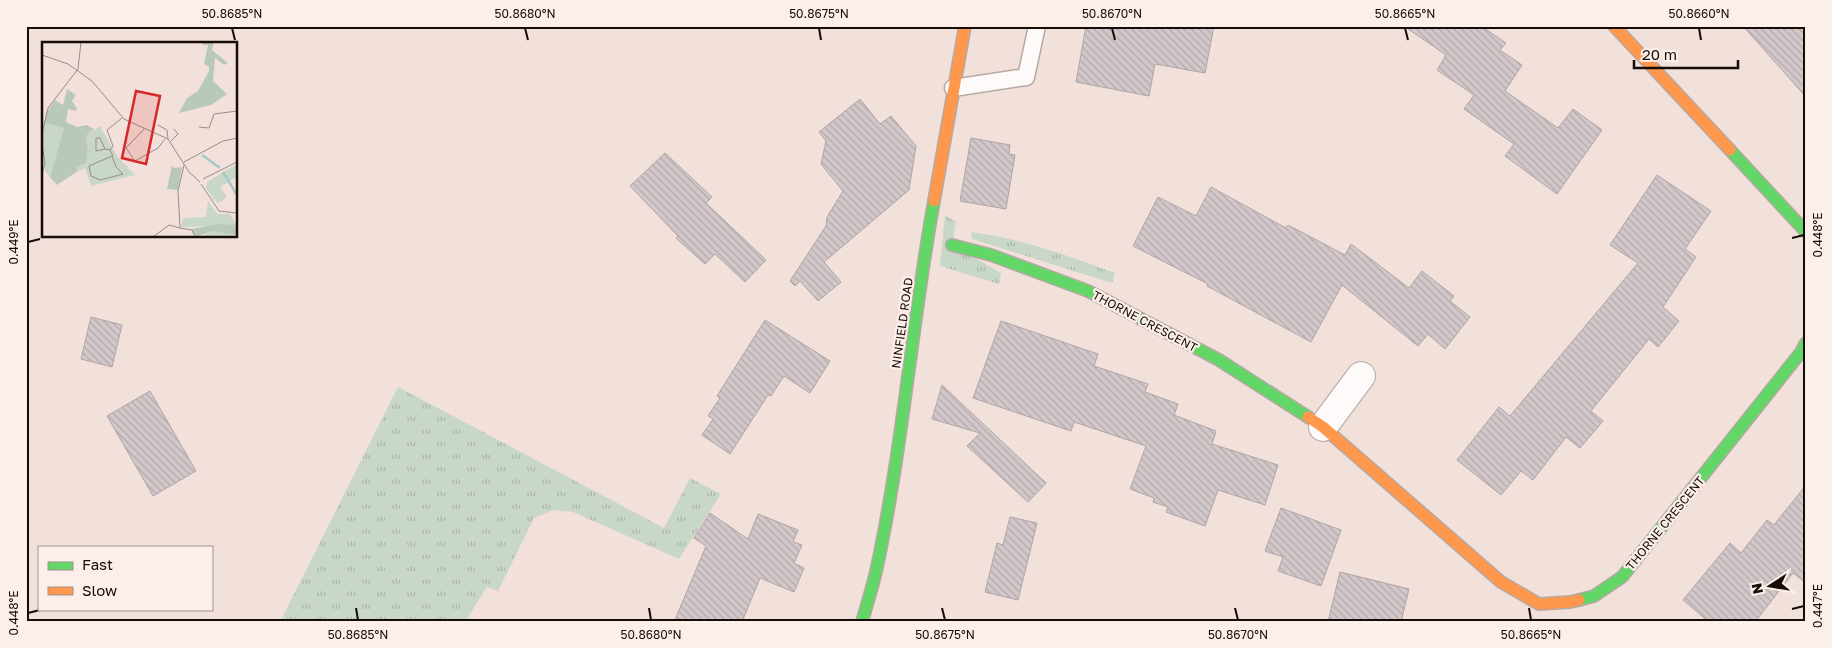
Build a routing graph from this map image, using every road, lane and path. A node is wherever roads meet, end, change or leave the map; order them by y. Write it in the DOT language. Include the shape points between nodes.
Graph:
graph roads {
  1 [pos="965,26"];
  2 [pos="1038,26"];
  3 [pos="1614,26"];
  4 [pos="953,88"];
  5 [pos="1806,232"];
  6 [pos="952,245"];
  7 [pos="1806,343"];
  8 [pos="1361,376"];
  9 [pos="1323,427"];
  10 [pos="862,622"];
  1 -- 4 [label="street, NINFIELD ROAD"];
  2 -- 4 [label="lane" via="1026,77"];
  3 -- 5 [label="street"];
  4 -- 10 [label="street, NINFIELD ROAD" via="927,238 901,430 877,568"];
  6 -- 9 [label="street, THORNE CRESCENT" via="991,255 1088,292 1219,360"];
  7 -- 9 [label="street, THORNE CRESCENT" via="1622,578 1594,596 1570,602 1539,604 1501,582"];
  8 -- 9 [label="street"];
}
